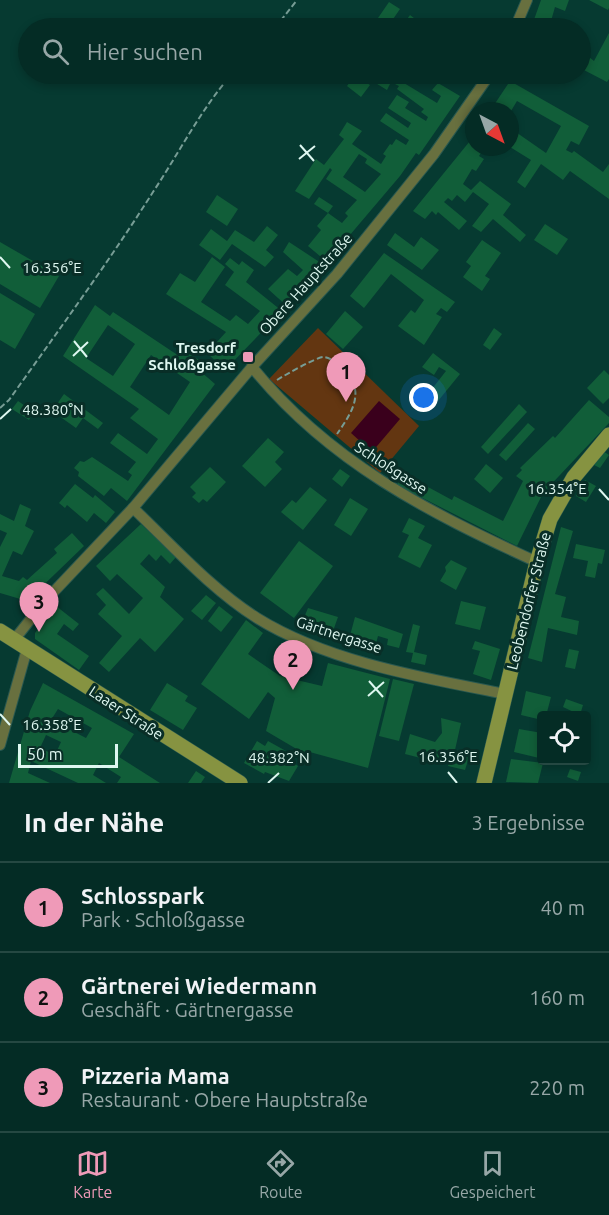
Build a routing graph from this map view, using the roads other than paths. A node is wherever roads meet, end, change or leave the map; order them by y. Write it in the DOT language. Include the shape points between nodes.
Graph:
graph roads {
  1 [pos="528,0"];
  2 [pos="520,18"];
  3 [pos="483,84"];
  4 [pos="252,367"];
  5 [pos="609,435"];
  6 [pos="133,508"];
  7 [pos="537,562"];
  8 [pos="0,631"];
  9 [pos="14,640"];
  10 [pos="27,649"];
  11 [pos="506,694"];
  12 [pos="0,745"];
  13 [pos="240,783"];
  14 [pos="484,783"];
  1 -- 2 [label="street"];
  3 -- 4 [label="street, Obere Hauptstraße" via="390,211"];
  4 -- 6 [label="street, Obere Hauptstraße"];
  4 -- 7 [label="street, Schloßgasse" via="330,445 371,476 419,505"];
  5 -- 7 [label="street, Leobendorfer Straße" via="556,505"];
  6 -- 9 [label="street, Obere Hauptstraße" via="45,601"];
  6 -- 11 [label="street, Gärtnergasse" via="224,593 282,632 344,656"];
  7 -- 11 [label="street, Leobendorfer Straße"];
  8 -- 9 [label="street, Laaer Straße"];
  9 -- 10 [label="street, Laaer Straße"];
  10 -- 12 [label="street"];
  10 -- 13 [label="street, Laaer Straße"];
  11 -- 14 [label="street, Leobendorfer Straße"];
}
